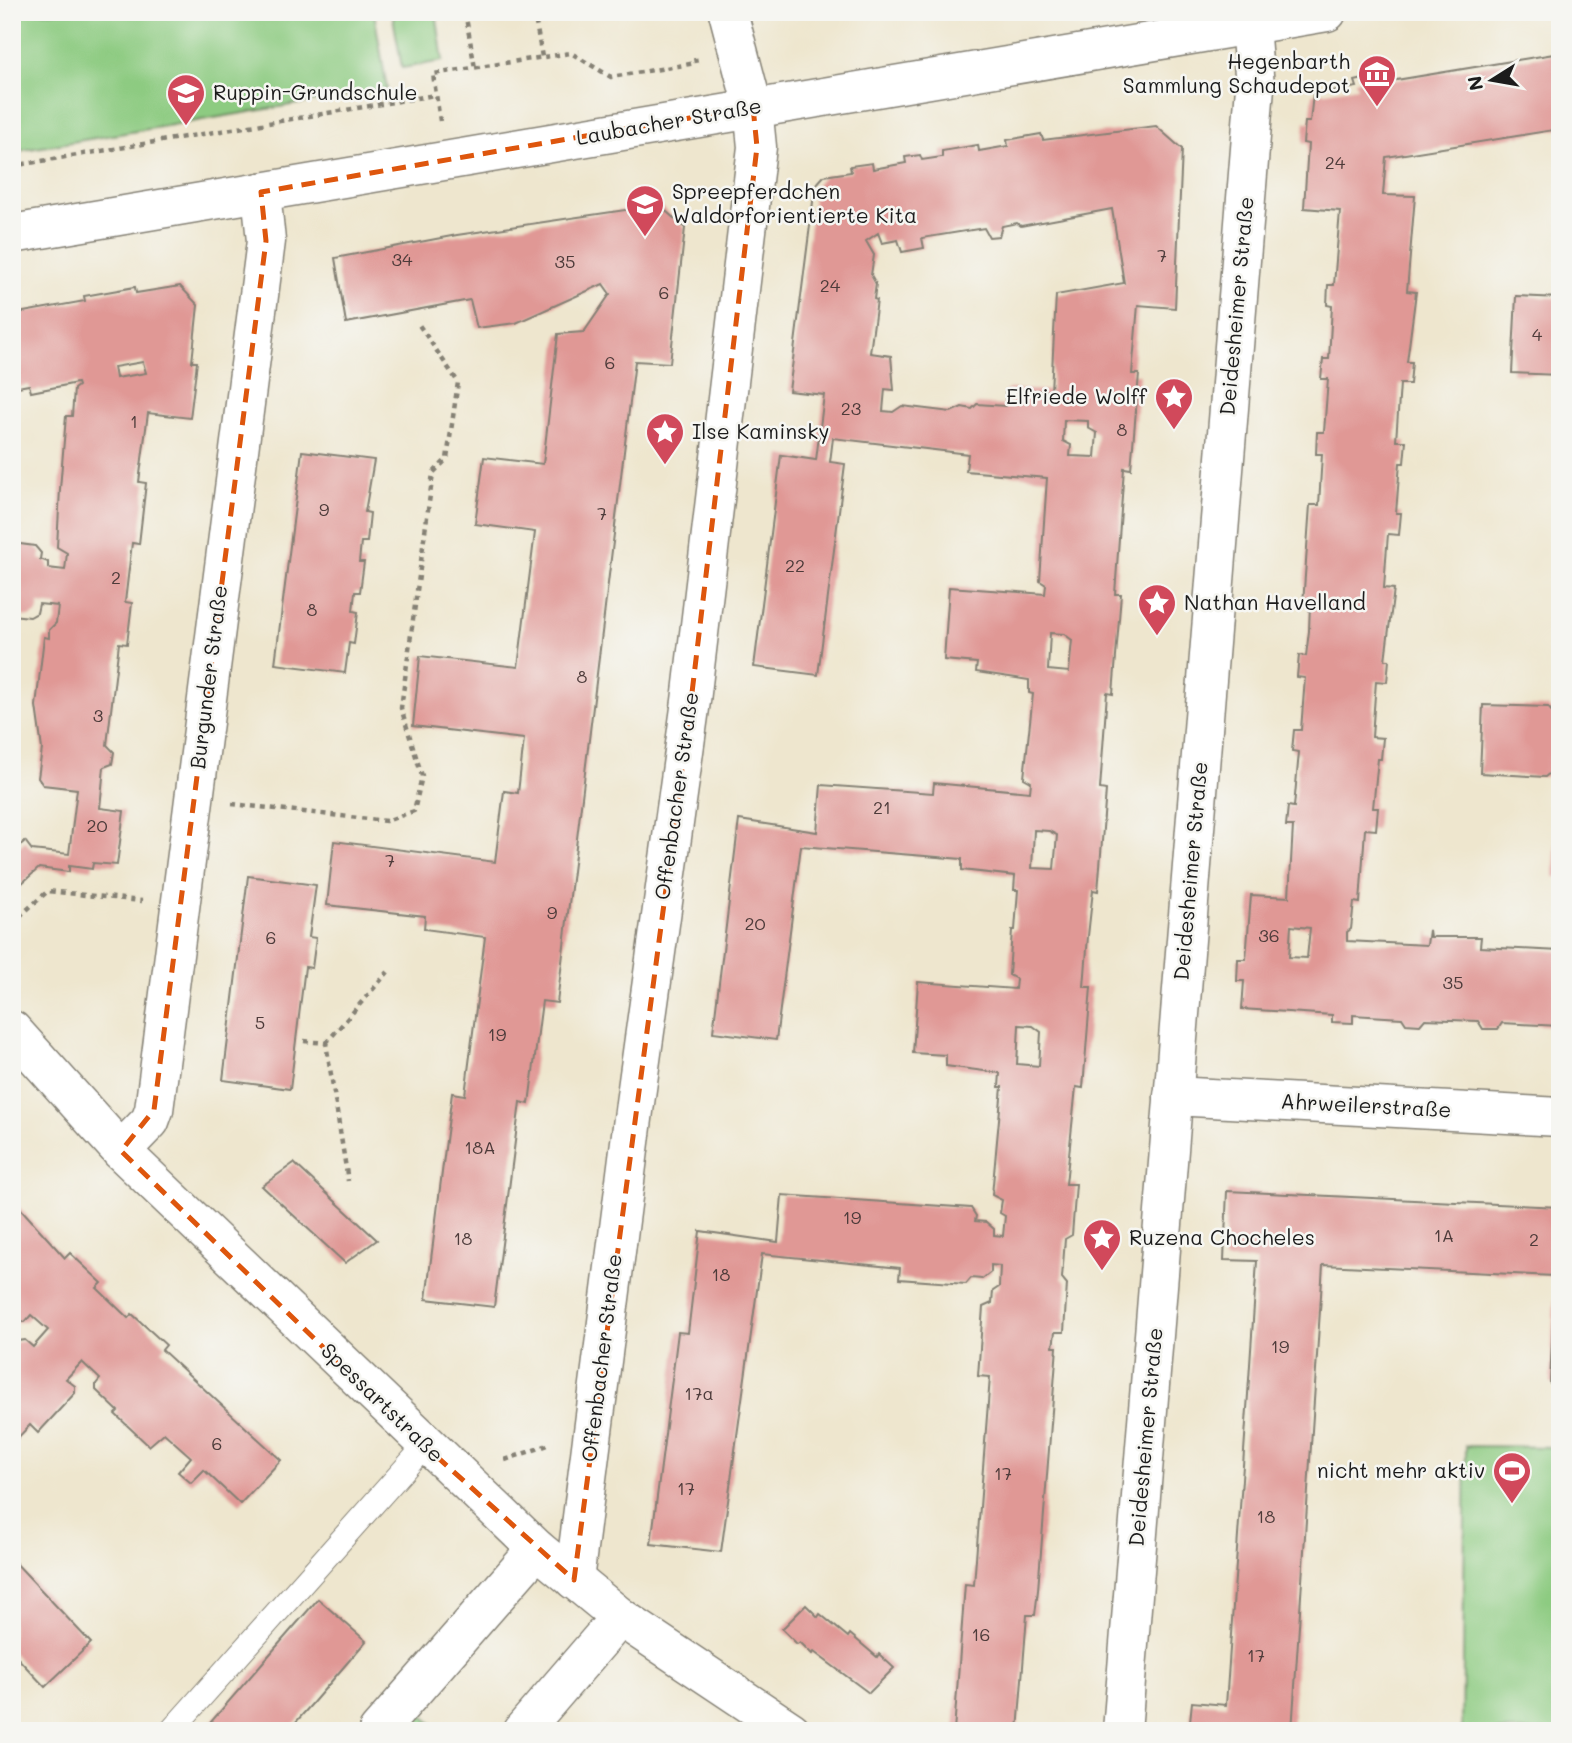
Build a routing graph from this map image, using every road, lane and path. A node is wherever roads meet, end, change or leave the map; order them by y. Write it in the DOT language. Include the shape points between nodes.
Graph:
graph roads {
  1 [pos="465,12"];
  2 [pos="534,12"];
  3 [pos="728,12"];
  4 [pos="1327,12"];
  5 [pos="1251,19"];
  6 [pos="694,50"];
  7 [pos="542,57"];
  8 [pos="475,68"];
  9 [pos="435,95"];
  10 [pos="753,107"];
  11 [pos="441,122"];
  12 [pos="12,166"];
  13 [pos="261,192"];
  14 [pos="12,234"];
  15 [pos="419,325"];
  16 [pos="228,803"];
  17 [pos="155,902"];
  18 [pos="12,923"];
  19 [pos="388,972"];
  20 [pos="12,1030"];
  21 [pos="304,1041"];
  22 [pos="326,1043"];
  23 [pos="1173,1096"];
  24 [pos="1560,1117"];
  25 [pos="121,1151"];
  26 [pos="348,1181"];
  27 [pos="555,1442"];
  28 [pos="425,1446"];
  29 [pos="505,1460"];
  30 [pos="537,1549"];
  31 [pos="574,1580"];
  32 [pos="620,1617"];
  33 [pos="172,1731"];
  34 [pos="378,1731"];
  35 [pos="522,1731"];
  36 [pos="791,1731"];
  37 [pos="1122,1731"];
  1 -- 8 [label="path"];
  2 -- 7 [label="path"];
  3 -- 10 [label="street, Offenbacher Straße"];
  4 -- 5 [label="street, Laubacher Straße"];
  5 -- 10 [label="street, Laubacher Straße"];
  5 -- 23 [label="street, Deidesheimer Straße" via="1255,87"];
  6 -- 7 [label="path" via="696,63 611,77 572,53"];
  7 -- 8 [label="path"];
  8 -- 9 [label="path" via="433,74"];
  9 -- 11 [label="path"];
  9 -- 12 [label="path"];
  10 -- 13 [label="street, Laubacher Straße"];
  10 -- 31 [label="street, Offenbacher Straße" via="757,147 692,687"];
  13 -- 14 [label="street, Laubacher Straße"];
  13 -- 25 [label="street, Burgunder Straße" via="266,241 154,1110 150,1121"];
  15 -- 16 [label="path" via="458,382 447,459 433,473 401,708 422,776 414,811 386,821"];
  17 -- 18 [label="path" via="48,891"];
  19 -- 22 [label="path"];
  20 -- 25 [label="street, Spessartstraße"];
  21 -- 22 [label="path"];
  22 -- 26 [label="path"];
  23 -- 24 [label="street, Ahrweilerstraße"];
  23 -- 37 [label="street, Deidesheimer Straße"];
  25 -- 28 [label="street, Spessartstraße"];
  27 -- 29 [label="path"];
  28 -- 30 [label="street, Spessartstraße"];
  28 -- 33 [label="lane"];
  30 -- 31 [label="street, Spessartstraße"];
  30 -- 34 [label="street"];
  31 -- 32 [label="street, Spessartstraße"];
  32 -- 35 [label="street"];
  32 -- 36 [label="street, Spessartstraße"];
}
